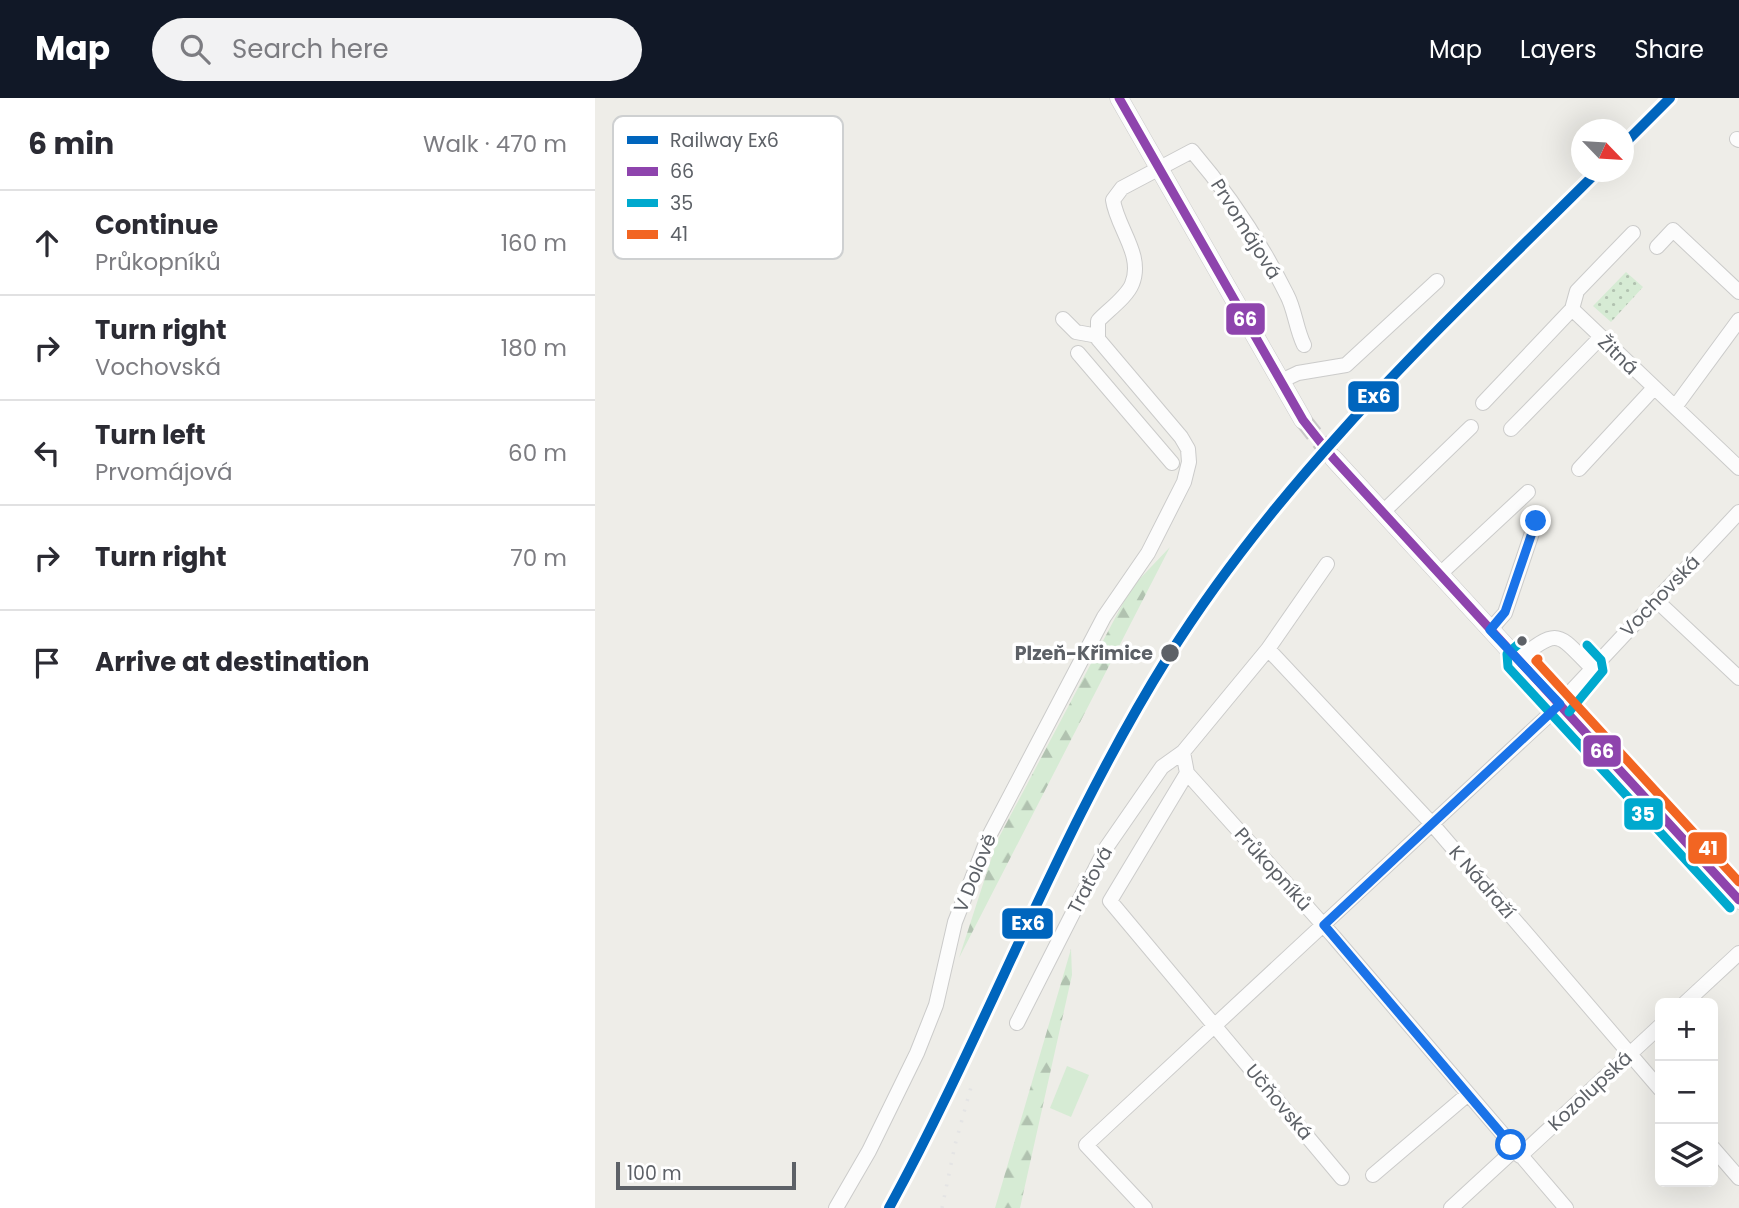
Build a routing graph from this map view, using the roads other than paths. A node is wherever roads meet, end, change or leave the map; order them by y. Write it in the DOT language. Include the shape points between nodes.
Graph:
graph roads {
  1 [pos="1119,98"];
  2 [pos="1161,167"];
  3 [pos="1633,233"];
  4 [pos="1657,247"];
  5 [pos="1437,281"];
  6 [pos="1739,292"];
  7 [pos="1571,309"];
  8 [pos="1063,320"];
  9 [pos="1739,320"];
  10 [pos="1098,336"];
  11 [pos="1600,338"];
  12 [pos="1304,345"];
  13 [pos="1078,353"];
  14 [pos="1281,381"];
  15 [pos="1135,383"];
  16 [pos="1653,388"];
  17 [pos="1118,399"];
  18 [pos="1483,403"];
  19 [pos="1675,407"];
  20 [pos="1303,420"];
  21 [pos="1471,427"];
  22 [pos="1511,429"];
  23 [pos="1333,458"];
  24 [pos="1172,463"];
  25 [pos="1739,468"];
  26 [pos="1579,469"];
  27 [pos="1528,492"];
  28 [pos="1384,511"];
  29 [pos="1739,512"];
  30 [pos="1536,521"];
  31 [pos="1327,564"];
  32 [pos="1440,573"];
  33 [pos="1657,601"];
  34 [pos="1490,630"];
  35 [pos="1269,649"];
  36 [pos="1518,660"];
  37 [pos="1591,667"];
  38 [pos="1739,678"];
  39 [pos="1560,704"];
  40 [pos="1183,752"];
  41 [pos="1187,773"];
  42 [pos="1433,825"];
  43 [pos="1739,900"];
  44 [pos="1109,901"];
  45 [pos="1324,925"];
  46 [pos="1739,953"];
  47 [pos="1690,998"];
  48 [pos="1017,1023"];
  49 [pos="1215,1026"];
  50 [pos="1655,1031"];
  51 [pos="1629,1055"];
  52 [pos="1655,1084"];
  53 [pos="1467,1095"];
  54 [pos="1517,1153"];
  55 [pos="1718,1154"];
  56 [pos="1373,1175"];
  57 [pos="1342,1178"];
  58 [pos="1739,1178"];
  59 [pos="836,1208"];
  60 [pos="1145,1208"];
  61 [pos="1451,1208"];
  62 [pos="1566,1208"];
  1 -- 2 [label="street"];
  2 -- 10 [label="street" via="1122,188 1113,200 1136,258 1132,285 1098,321"];
  2 -- 12 [label="street, Prvomájová" via="1192,151 1210,173 1289,297"];
  2 -- 14 [label="street"];
  3 -- 7 [label="street" via="1577,291"];
  4 -- 6 [label="street" via="1673,230"];
  5 -- 14 [label="street" via="1346,365 1298,373"];
  7 -- 11 [label="street, Žitná"];
  7 -- 18 [label="street"];
  8 -- 10 [label="street" via="1076,332"];
  9 -- 19 [label="street"];
  10 -- 15 [label="street, V Dolově"];
  11 -- 16 [label="street, Žitná"];
  11 -- 22 [label="street"];
  13 -- 17 [label="street"];
  14 -- 20 [label="street"];
  15 -- 17 [label="street"];
  15 -- 59 [label="street, V Dolově" via="1188,449 1180,492 1148,552 1104,617 988,838 955,922 936,1005 917,1053"];
  16 -- 19 [label="street, Žitná"];
  16 -- 26 [label="street"];
  17 -- 24 [label="street"];
  19 -- 25 [label="street, Žitná"];
  21 -- 28 [label="street"];
  23 -- 28 [label="street"];
  27 -- 32 [label="street"];
  28 -- 32 [label="street"];
  29 -- 33 [label="street, Vochovská"];
  30 -- 34 [label="street" via="1505,612"];
  31 -- 35 [label="street, Traťová"];
  32 -- 34 [label="street"];
  33 -- 37 [label="street, Vochovská"];
  33 -- 38 [label="street"];
  34 -- 36 [label="street"];
  35 -- 40 [label="street, Traťová"];
  35 -- 42 [label="street, K Nádraží"];
  36 -- 37 [label="street" via="1555,637 1565,639"];
  36 -- 39 [label="street"];
  37 -- 39 [label="street, Vochovská"];
  39 -- 42 [label="street, Vochovská"];
  39 -- 43 [label="street"];
  40 -- 41 [label="street"];
  40 -- 48 [label="street, Traťová" via="1162,766 1106,848"];
  41 -- 44 [label="street, Traťová"];
  41 -- 45 [label="street, Průkopníků"];
  42 -- 45 [label="street, Vochovská"];
  42 -- 51 [label="street, K Nádraží"];
  44 -- 49 [label="street, Učňovská"];
  45 -- 49 [label="street, Vochovská"];
  45 -- 53 [label="street, Průkopníků"];
  46 -- 47 [label="street"];
  49 -- 57 [label="street, Učňovská"];
  49 -- 60 [label="street" via="1086,1144"];
  50 -- 51 [label="street, Kozolupská"];
  51 -- 52 [label="street, K Nádraží"];
  51 -- 54 [label="street, Kozolupská"];
  53 -- 54 [label="street, Průkopníků"];
  53 -- 56 [label="street"];
  54 -- 61 [label="street, Kozolupská"];
  54 -- 62 [label="street, Průkopníků"];
  55 -- 58 [label="street"];
}
